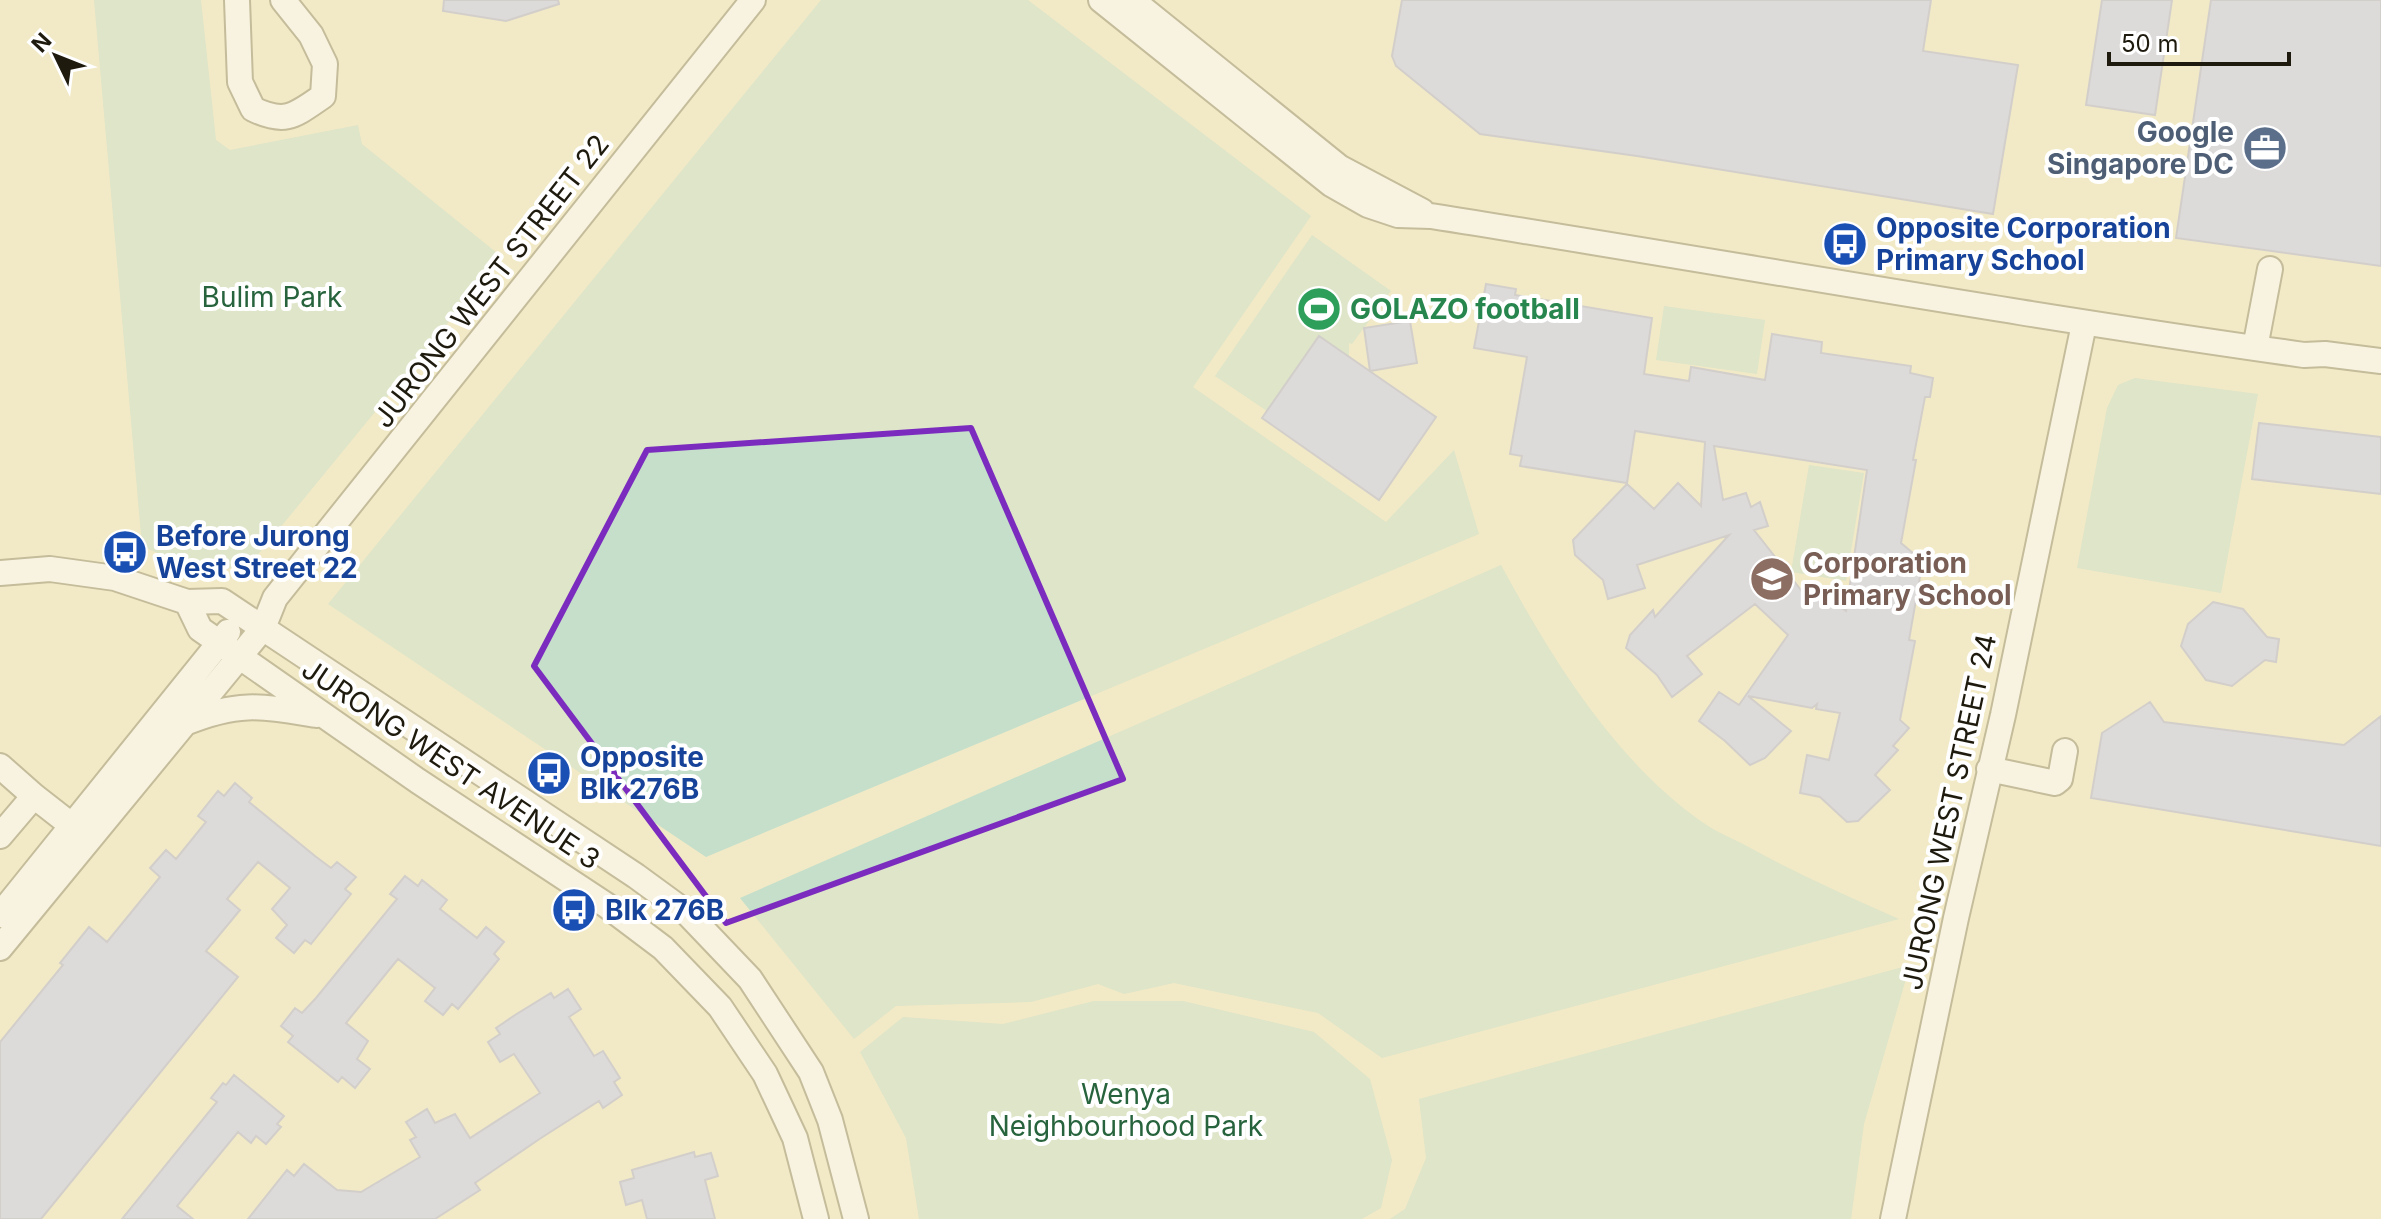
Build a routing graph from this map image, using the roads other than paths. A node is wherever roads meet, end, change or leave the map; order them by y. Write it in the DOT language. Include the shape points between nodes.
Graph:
graph roads {
  1 [pos="237,0"];
  2 [pos="283,0"];
  3 [pos="753,0"];
  4 [pos="1101,0"];
  5 [pos="1132,0"];
  6 [pos="1431,216"];
  7 [pos="2270,269"];
  8 [pos="2084,324"];
  9 [pos="2255,348"];
  10 [pos="2304,355"];
  11 [pos="2381,361"];
  12 [pos="2381,376"];
  13 [pos="0,573"];
  14 [pos="187,602"];
  15 [pos="253,622"];
  16 [pos="230,649"];
  17 [pos="323,717"];
  18 [pos="182,725"];
  19 [pos="2065,751"];
  20 [pos="0,766"];
  21 [pos="1989,769"];
  22 [pos="34,796"];
  23 [pos="81,832"];
  24 [pos="0,836"];
  25 [pos="0,915"];
  26 [pos="0,948"];
  27 [pos="816,1219"];
  28 [pos="856,1219"];
  29 [pos="1893,1219"];
  1 -- 2 [label="street" via="240,82 253,109 272,118 296,115 323,96 325,64 311,35"];
  3 -- 15 [label="street, JURONG WEST STREET 22"];
  4 -- 6 [label="street" via="1331,184 1398,215"];
  5 -- 6 [label="street" via="1339,167"];
  6 -- 8 [label="street"];
  7 -- 9 [label="street"];
  8 -- 9 [label="street"];
  8 -- 21 [label="street, JURONG WEST STREET 24"];
  9 -- 10 [label="street"];
  10 -- 11 [label="street"];
  10 -- 12 [label="street" via="2326,367"];
  13 -- 14 [label="street, JURONG WEST AVENUE 3" via="50,569 115,578"];
  14 -- 15 [label="street, JURONG WEST AVENUE 3" via="222,601"];
  14 -- 16 [label="street, JURONG WEST AVENUE 3" via="200,629"];
  15 -- 16 [label="street, JURONG WEST STREET 22"];
  15 -- 28 [label="street, JURONG WEST AVENUE 3" via="688,914 750,979 811,1072 830,1120"];
  16 -- 17 [label="street, JURONG WEST AVENUE 3"];
  16 -- 18 [label="street"];
  16 -- 23 [label="street"];
  17 -- 18 [label="street" via="256,705 212,712"];
  17 -- 27 [label="street, JURONG WEST AVENUE 3" via="663,948 720,1007 765,1074 795,1138"];
  18 -- 23 [label="street"];
  19 -- 21 [label="street" via="2055,783"];
  20 -- 22 [label="street"];
  21 -- 29 [label="street, JURONG WEST STREET 24"];
  22 -- 23 [label="street"];
  22 -- 24 [label="street"];
  23 -- 25 [label="street"];
  23 -- 26 [label="street"];
}
